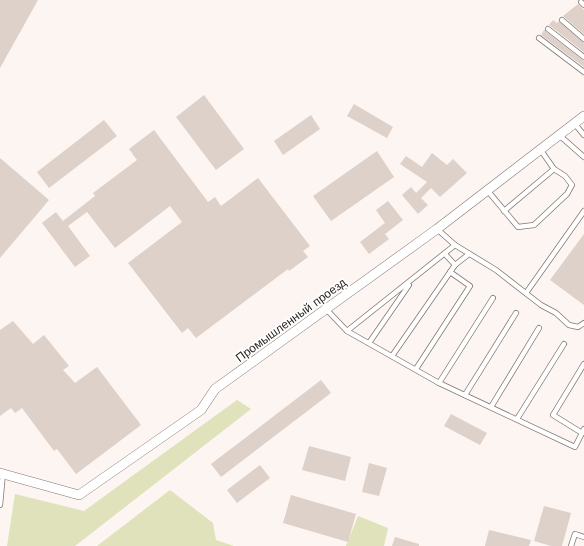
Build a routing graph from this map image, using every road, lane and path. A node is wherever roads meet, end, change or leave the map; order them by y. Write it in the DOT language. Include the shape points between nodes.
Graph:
graph roads {
  1 [pos="562,20"];
  2 [pos="548,29"];
  3 [pos="539,38"];
  4 [pos="584,39"];
  5 [pos="584,57"];
  6 [pos="584,72"];
  7 [pos="584,116"];
  8 [pos="574,123"];
  9 [pos="559,135"];
  10 [pos="584,135"];
  11 [pos="540,149"];
  12 [pos="584,156"];
  13 [pos="554,169"];
  14 [pos="487,190"];
  15 [pos="584,210"];
  16 [pos="504,211"];
  17 [pos="437,229"];
  18 [pos="455,245"];
  19 [pos="445,254"];
  20 [pos="469,254"];
  21 [pos="455,266"];
  22 [pos="450,272"];
  23 [pos="412,281"];
  24 [pos="526,293"];
  25 [pos="493,298"];
  26 [pos="326,309"];
  27 [pos="516,313"];
  28 [pos="584,322"];
  29 [pos="539,328"];
  30 [pos="347,331"];
  31 [pos="369,343"];
  32 [pos="564,344"];
  33 [pos="392,356"];
  34 [pos="584,364"];
  35 [pos="416,369"];
  36 [pos="439,383"];
  37 [pos="465,395"];
  38 [pos="490,407"];
  39 [pos="517,419"];
  40 [pos="583,431"];
  41 [pos="1,473"];
  42 [pos="0,505"];
  43 [pos="584,537"];
  44 [pos="571,546"];
  1 -- 4 [label="lane"];
  2 -- 5 [label="lane"];
  3 -- 6 [label="lane"];
  7 -- 8 [label="street, Промышленный проезд"];
  8 -- 9 [label="street, Промышленный проезд"];
  8 -- 10 [label="lane"];
  9 -- 11 [label="street, Промышленный проезд"];
  9 -- 12 [label="lane"];
  11 -- 13 [label="lane"];
  11 -- 14 [label="street, Промышленный проезд"];
  13 -- 16 [label="lane"];
  13 -- 16 [label="lane" via="565,176 572,185 567,194 534,225 518,227"];
  14 -- 16 [label="lane"];
  14 -- 17 [label="street, Промышленный проезд"];
  15 -- 24 [label="lane"];
  17 -- 18 [label="lane"];
  17 -- 26 [label="street, Промышленный проезд"];
  18 -- 19 [label="lane"];
  18 -- 20 [label="lane"];
  19 -- 21 [label="lane"];
  19 -- 23 [label="lane"];
  20 -- 21 [label="lane"];
  20 -- 24 [label="lane" via="496,270"];
  21 -- 22 [label="lane"];
  22 -- 33 [label="lane"];
  22 -- 35 [label="lane" via="470,286"];
  23 -- 30 [label="lane"];
  23 -- 31 [label="lane"];
  24 -- 28 [label="lane" via="541,305 556,312 569,325 578,327"];
  25 -- 36 [label="lane"];
  26 -- 30 [label="lane"];
  26 -- 41 [label="street, Промышленный проезд" via="215,388 201,410 79,495"];
  27 -- 37 [label="lane"];
  29 -- 38 [label="lane"];
  30 -- 31 [label="lane"];
  31 -- 33 [label="lane"];
  32 -- 39 [label="lane"];
  33 -- 35 [label="lane"];
  34 -- 40 [label="lane" via="553,415"];
  35 -- 36 [label="lane"];
  36 -- 37 [label="lane"];
  37 -- 38 [label="lane"];
  38 -- 39 [label="lane"];
  39 -- 40 [label="lane" via="575,447"];
  41 -- 42 [label="lane"];
  43 -- 44 [label="lane" via="575,534"];
}
